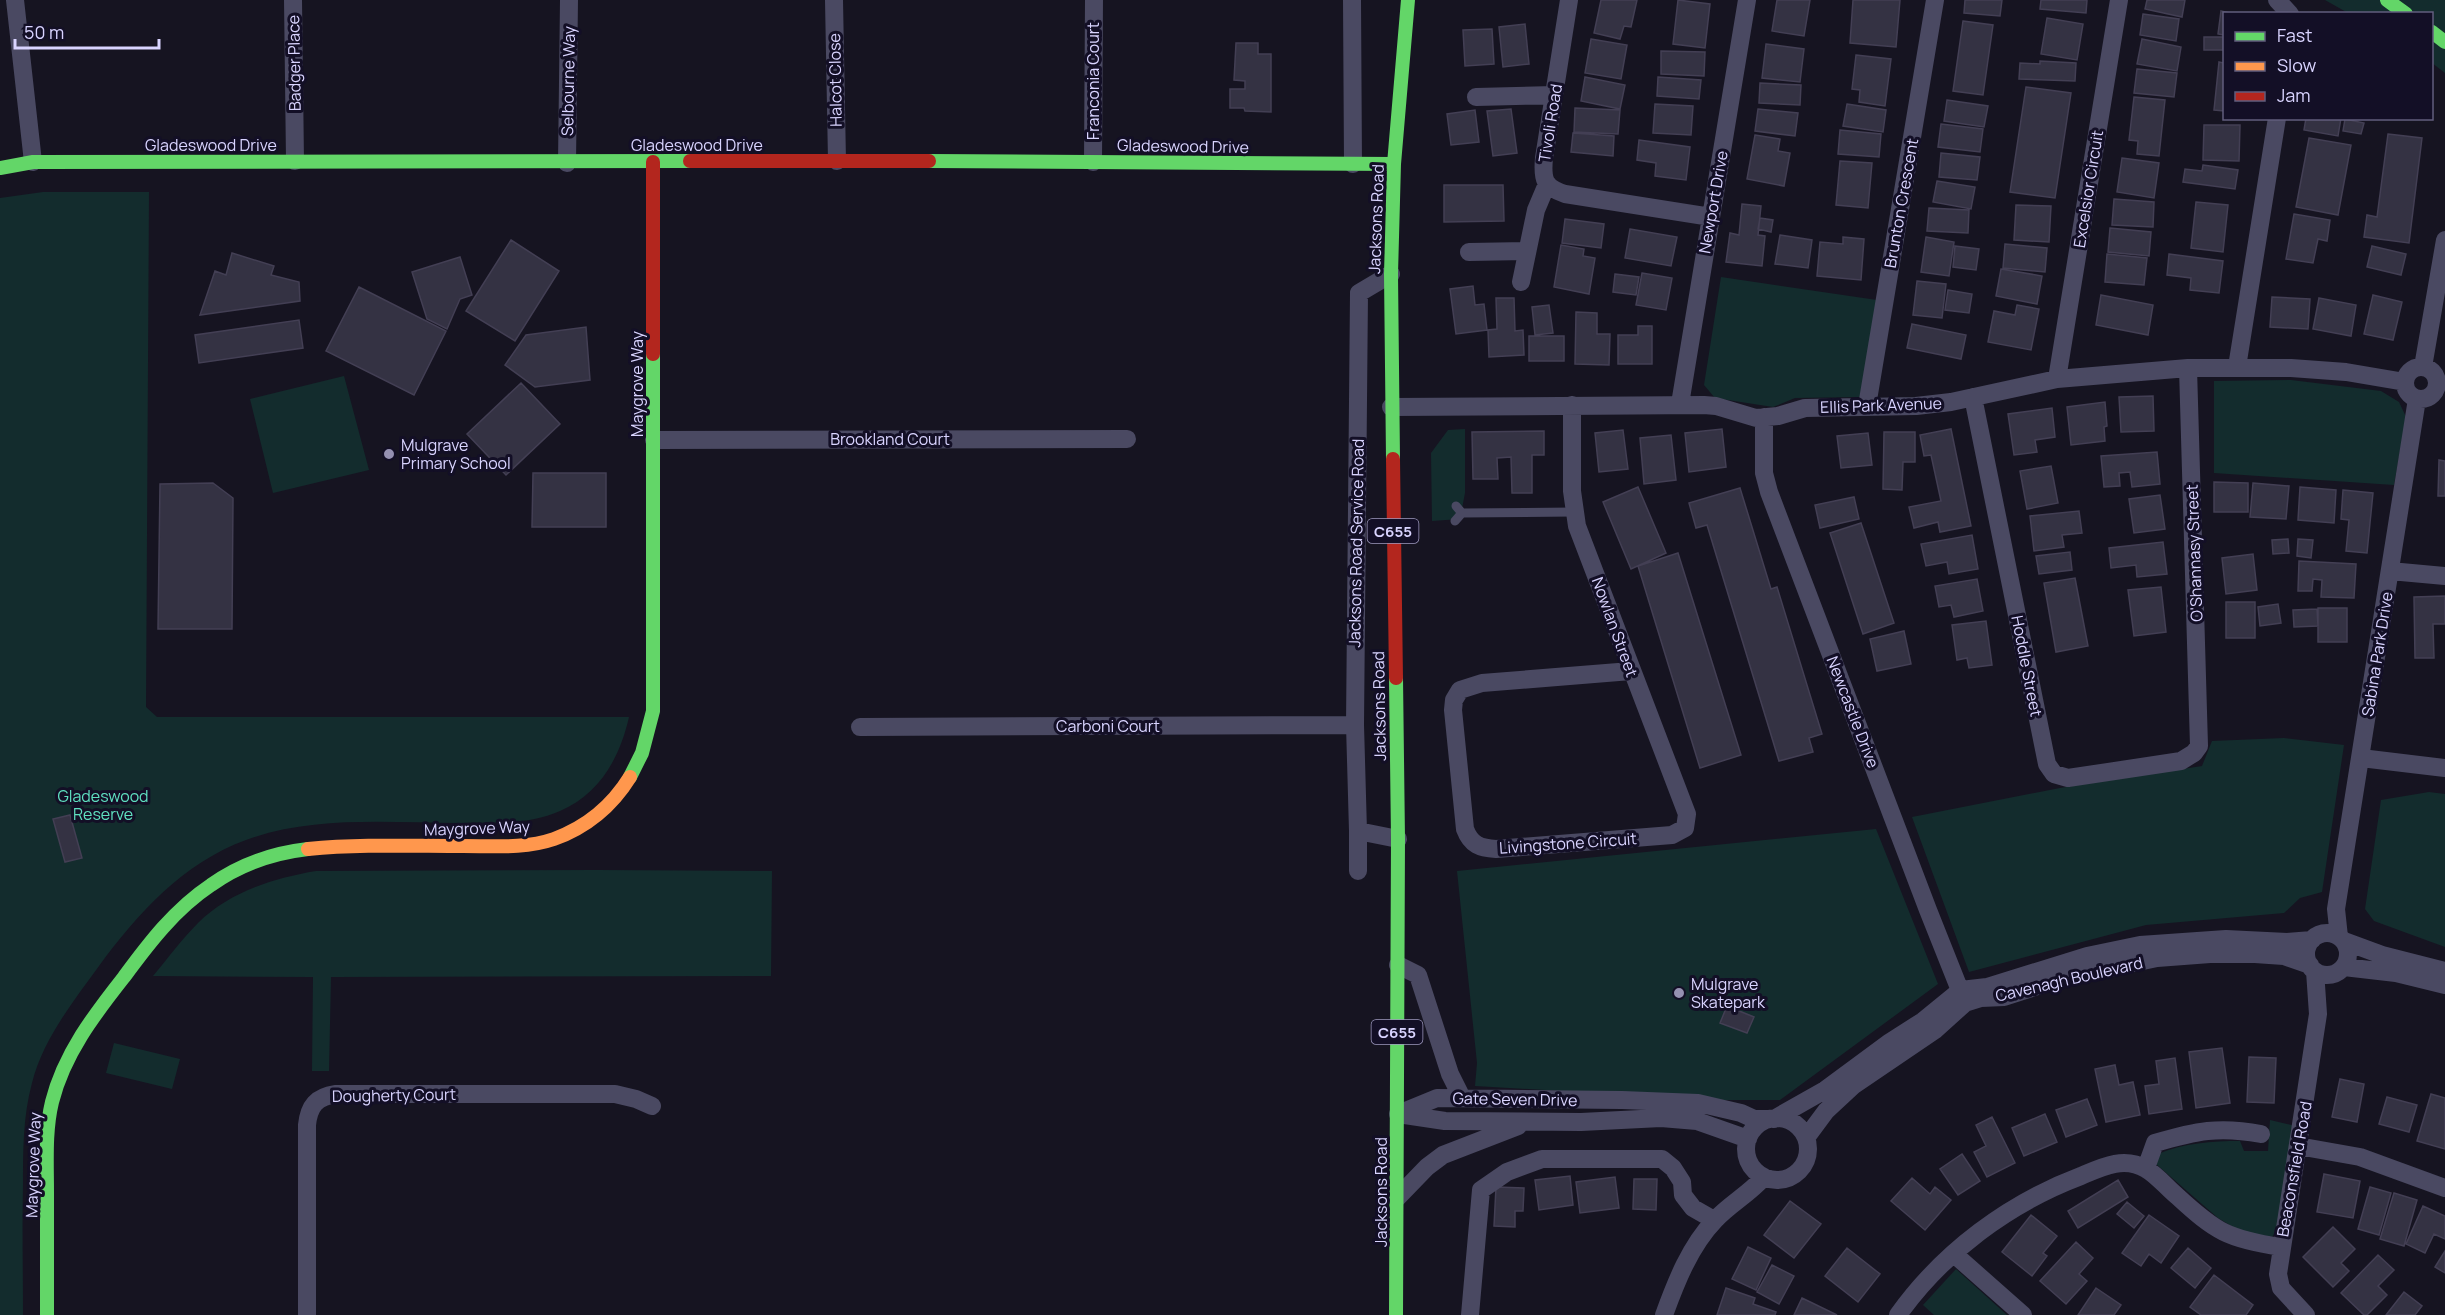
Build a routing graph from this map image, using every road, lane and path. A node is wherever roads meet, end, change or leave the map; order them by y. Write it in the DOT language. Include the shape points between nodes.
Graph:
graph roads {
  1 [pos="15,0"];
  2 [pos="293,0"];
  3 [pos="568,0"];
  4 [pos="834,0"];
  5 [pos="1094,0"];
  6 [pos="1352,0"];
  7 [pos="1394,0"];
  8 [pos="1408,0"];
  9 [pos="1569,0"];
  10 [pos="1747,0"];
  11 [pos="1935,0"];
  12 [pos="2119,0"];
  13 [pos="2277,0"];
  14 [pos="2387,0"];
  15 [pos="2288,12"];
  16 [pos="2403,12"];
  17 [pos="2433,33"];
  18 [pos="2445,42"];
  19 [pos="1554,95"];
  20 [pos="1399,97"];
  21 [pos="1476,97"];
  22 [pos="2277,120"];
  23 [pos="295,161"];
  24 [pos="837,161"];
  25 [pos="33,162"];
  26 [pos="567,162"];
  27 [pos="653,162"];
  28 [pos="1093,162"];
  29 [pos="1353,164"];
  30 [pos="1394,164"];
  31 [pos="0,168"];
  32 [pos="1547,184"];
  33 [pos="1711,217"];
  34 [pos="2445,240"];
  35 [pos="1527,251"];
  36 [pos="1469,252"];
  37 [pos="1391,274"];
  38 [pos="1521,282"];
  39 [pos="2237,367"];
  40 [pos="2423,367"];
  41 [pos="2188,368"];
  42 [pos="2057,379"];
  43 [pos="2405,382"];
  44 [pos="2441,385"];
  45 [pos="1973,397"];
  46 [pos="2417,399"];
  47 [pos="1680,404"];
  48 [pos="1572,405"];
  49 [pos="1867,406"];
  50 [pos="1391,407"];
  51 [pos="1764,417"];
  52 [pos="1127,439"];
  53 [pos="654,440"];
  54 [pos="1574,512"];
  55 [pos="1455,521"];
  56 [pos="2390,571"];
  57 [pos="2445,576"];
  58 [pos="1631,671"];
  59 [pos="1355,725"];
  60 [pos="860,727"];
  61 [pos="2200,738"];
  62 [pos="2361,758"];
  63 [pos="2445,768"];
  64 [pos="1359,831"];
  65 [pos="1672,836"];
  66 [pos="1398,839"];
  67 [pos="1358,871"];
  68 [pos="2329,938"];
  69 [pos="1398,965"];
  70 [pos="2325,969"];
  71 [pos="2445,971"];
  72 [pos="2445,986"];
  73 [pos="1963,996"];
  74 [pos="1462,1098"];
  75 [pos="652,1106"];
  76 [pos="1398,1114"];
  77 [pos="1772,1119"];
  78 [pos="1534,1121"];
  79 [pos="2261,1134"];
  80 [pos="1806,1138"];
  81 [pos="1748,1139"];
  82 [pos="2298,1146"];
  83 [pos="2146,1168"];
  84 [pos="1757,1171"];
  85 [pos="2445,1188"];
  86 [pos="1397,1198"];
  87 [pos="1719,1216"];
  88 [pos="2281,1247"];
  89 [pos="1954,1254"];
  90 [pos="1906,1312"];
  91 [pos="47,1315"];
  92 [pos="307,1315"];
  93 [pos="1396,1315"];
  94 [pos="1470,1315"];
  95 [pos="1664,1315"];
  96 [pos="2023,1315"];
  97 [pos="2306,1315"];
  1 -- 25 [label="street"];
  2 -- 23 [label="street, Badger Place"];
  3 -- 26 [label="street, Selbourne Way"];
  4 -- 24 [label="street, Halcot Close"];
  5 -- 28 [label="street, Franconia Court"];
  6 -- 29 [label="street"];
  7 -- 20 [label="main road, Jacksons Road / C655"];
  8 -- 20 [label="main road, Jacksons Road / C655"];
  9 -- 19 [label="street, Tivoli Road"];
  10 -- 33 [label="street, Newport Drive"];
  11 -- 49 [label="street, Brunton Crescent"];
  12 -- 42 [label="street, Excelsior Circuit"];
  13 -- 15 [label="street"];
  14 -- 16 [label="main road"];
  17 -- 18 [label="main road"];
  19 -- 21 [label="street"];
  19 -- 32 [label="street, Tivoli Road" via="1543,173"];
  20 -- 30 [label="main road, Jacksons Road / C655"];
  22 -- 39 [label="street"];
  23 -- 25 [label="main road, Gladeswood Drive"];
  23 -- 26 [label="main road, Gladeswood Drive"];
  24 -- 27 [label="main road, Gladeswood Drive"];
  24 -- 28 [label="main road, Gladeswood Drive"];
  25 -- 31 [label="main road, Gladeswood Drive"];
  26 -- 27 [label="main road, Gladeswood Drive"];
  27 -- 53 [label="main road, Maygrove Way"];
  28 -- 29 [label="main road, Gladeswood Drive"];
  29 -- 30 [label="main road, Gladeswood Drive"];
  30 -- 37 [label="main road, Jacksons Road / C655"];
  32 -- 33 [label="street, Tivoli Road" via="1551,190 1565,194"];
  32 -- 35 [label="street" via="1536,210"];
  33 -- 47 [label="street, Newport Drive"];
  34 -- 40 [label="street"];
  35 -- 36 [label="street"];
  35 -- 38 [label="street"];
  37 -- 50 [label="main road, Jacksons Road / C655"];
  37 -- 59 [label="street, Jacksons Road Service Road" via="1359,293"];
  39 -- 41 [label="street, Ellis Park Avenue"];
  39 -- 43 [label="street, Ellis Park Avenue" via="2346,372"];
  40 -- 43 [label="street" via="2412,369"];
  40 -- 44 [label="street" via="2432,370"];
  41 -- 42 [label="street, Ellis Park Avenue"];
  41 -- 61 [label="street, O'Shannasy Street"];
  42 -- 45 [label="street, Ellis Park Avenue"];
  43 -- 46 [label="street" via="2409,394"];
  44 -- 46 [label="street" via="2430,397"];
  45 -- 49 [label="street, Ellis Park Avenue" via="1916,406"];
  45 -- 61 [label="street, Hoddle Street" via="2048,769 2068,777 2181,761 2194,753"];
  46 -- 56 [label="street, Sabina Park Drive"];
  47 -- 48 [label="street, Ellis Park Avenue"];
  47 -- 51 [label="street, Ellis Park Avenue" via="1716,406"];
  48 -- 50 [label="street, Ellis Park Avenue"];
  48 -- 54 [label="street, Nowlan Street"];
  49 -- 51 [label="street, Ellis Park Avenue" via="1805,408"];
  50 -- 66 [label="main road, Jacksons Road / C655"];
  51 -- 73 [label="street, Newcastle Drive" via="1764,473 1769,492"];
  52 -- 53 [label="street, Brookland Court"];
  53 -- 91 [label="main road, Maygrove Way" via="653,711 648,741 623,790 599,815 552,840 516,846 332,847 288,852 251,863 190,898 96,1012 68,1055 58,1079 47,1143"];
  54 -- 55 [label="lane" via="1459,510"];
  54 -- 58 [label="street, Nowlan Street"];
  56 -- 57 [label="street"];
  56 -- 62 [label="street, Sabina Park Drive"];
  58 -- 65 [label="street, Nowlan Street" via="1687,814 1685,828"];
  58 -- 65 [label="street, Livingstone Circuit" via="1482,683 1460,690 1453,710 1468,838 1475,845 1496,849"];
  59 -- 60 [label="street, Carboni Court"];
  59 -- 64 [label="street, Jacksons Road Service Road"];
  62 -- 63 [label="street"];
  62 -- 68 [label="street, Sabina Park Drive"];
  64 -- 66 [label="street"];
  64 -- 67 [label="street, Jacksons Road Service Road"];
  66 -- 69 [label="main road, Jacksons Road / C655"];
  68 -- 70 [label="street" via="2307,952"];
  68 -- 70 [label="street" via="2348,954"];
  68 -- 71 [label="street, Cavenagh Boulevard"];
  68 -- 73 [label="street, Cavenagh Boulevard" via="2140,945 2087,956"];
  69 -- 74 [label="street" via="1418,975 1450,1074"];
  69 -- 76 [label="main road, Jacksons Road / C655"];
  70 -- 72 [label="street, Cavenagh Boulevard" via="2396,973"];
  70 -- 73 [label="street, Cavenagh Boulevard" via="2284,956 2210,954 2157,958 2071,975 2004,997"];
  70 -- 82 [label="street, Beaconsfield Road"];
  73 -- 77 [label="street" via="1890,1042 1825,1090"];
  73 -- 80 [label="street" via="1935,1030 1854,1085 1826,1111"];
  74 -- 76 [label="street, Gate Seven Drive" via="1437,1098"];
  74 -- 77 [label="street, Gate Seven Drive" via="1698,1103 1754,1119"];
  75 -- 92 [label="street, Dougherty Court" via="615,1094 321,1097 311,1108 307,1125"];
  76 -- 78 [label="street, Gate Seven Drive" via="1437,1121"];
  76 -- 86 [label="main road, Jacksons Road / C655"];
  77 -- 80 [label="street" via="1794,1123"];
  77 -- 81 [label="street" via="1760,1123"];
  78 -- 81 [label="street, Gate Seven Drive" via="1697,1121"];
  78 -- 86 [label="street, Gate Seven Drive" via="1443,1155"];
  79 -- 83 [label="street" via="2234,1129 2195,1131 2155,1143"];
  80 -- 84 [label="street" via="1808,1153 1798,1172 1782,1180"];
  81 -- 84 [label="street" via="1747,1157"];
  82 -- 85 [label="street" via="2360,1157"];
  82 -- 88 [label="street, Beaconsfield Road"];
  83 -- 88 [label="street" via="2216,1230"];
  83 -- 89 [label="street" via="2116,1162 2058,1184 2010,1209"];
  84 -- 87 [label="street" via="1754,1188"];
  86 -- 93 [label="main road, Jacksons Road / C655"];
  87 -- 94 [label="street" via="1693,1208 1683,1195 1682,1182 1662,1159 1542,1158 1507,1172 1481,1190"];
  87 -- 95 [label="street" via="1691,1252"];
  88 -- 97 [label="street, Beaconsfield Road" via="2281,1288"];
  89 -- 90 [label="street" via="1926,1280"];
  89 -- 96 [label="street"];
}
